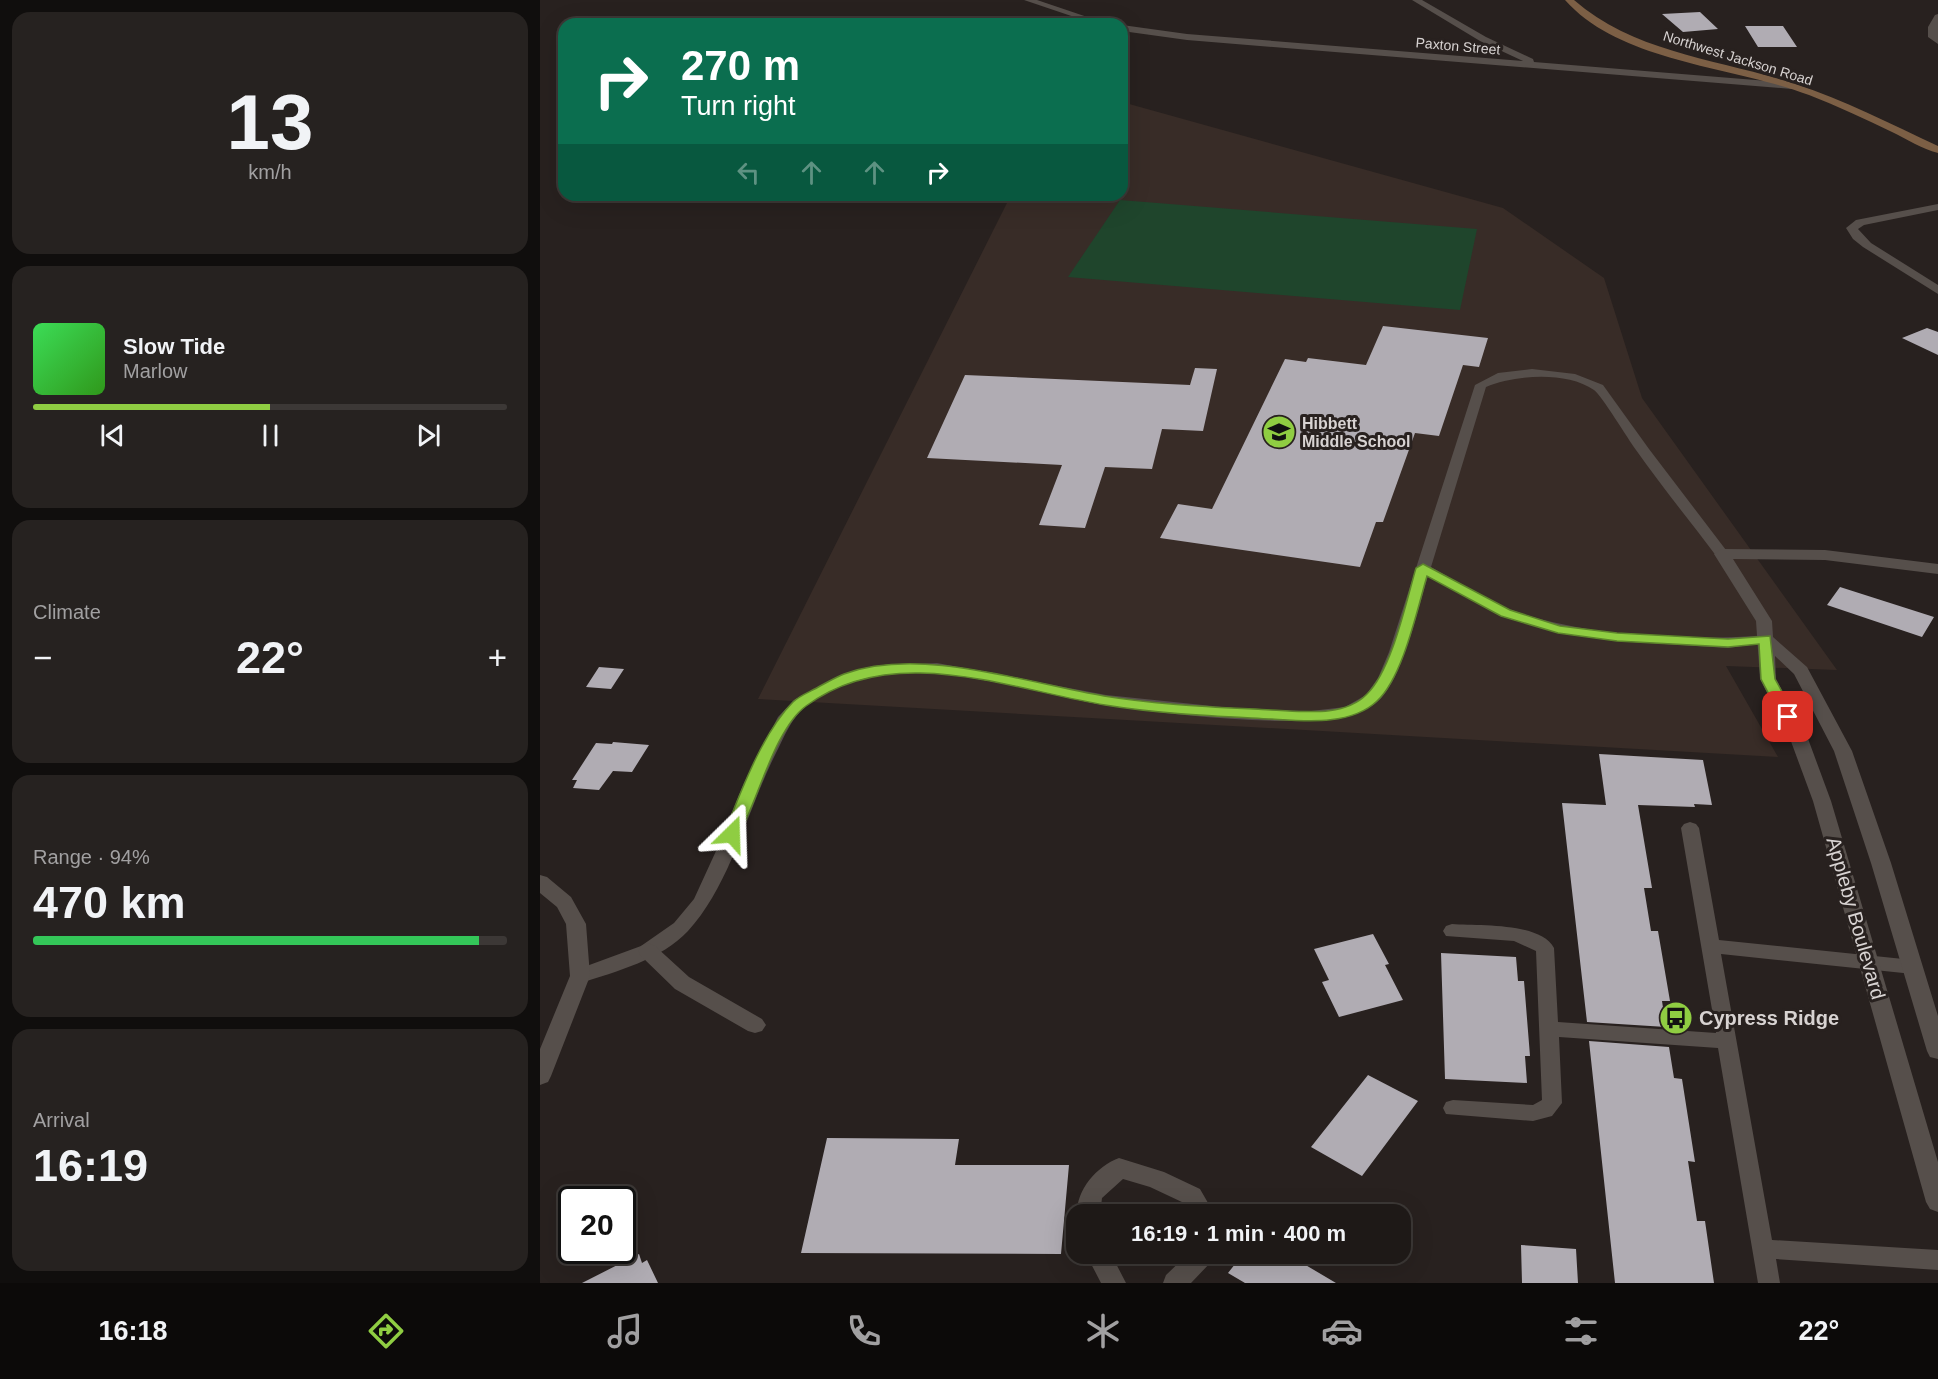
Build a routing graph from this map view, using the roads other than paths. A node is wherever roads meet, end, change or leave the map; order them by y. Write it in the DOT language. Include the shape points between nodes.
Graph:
graph roads {
  1 [pos="1028,0"];
  2 [pos="1416,0"];
  3 [pos="1569,0"];
  4 [pos="1938,17"];
  5 [pos="1085,18"];
  6 [pos="1128,29"];
  7 [pos="1938,41"];
  8 [pos="1542,67"];
  9 [pos="1792,86"];
  10 [pos="1938,150"];
  11 [pos="1938,207"];
  12 [pos="1938,290"];
  13 [pos="1722,554"];
  14 [pos="1423,568"];
  15 [pos="1938,569"];
  16 [pos="1766,639"];
  17 [pos="1690,828"];
  18 [pos="540,882"];
  19 [pos="1452,931"];
  20 [pos="1710,946"];
  21 [pos="648,951"];
  22 [pos="1869,964"];
  23 [pos="1912,967"];
  24 [pos="580,976"];
  25 [pos="755,1025"];
  26 [pos="1548,1029"];
  27 [pos="1727,1041"];
  28 [pos="1938,1051"];
  29 [pos="540,1076"];
  30 [pos="1453,1108"];
  31 [pos="1938,1202"];
  32 [pos="1090,1204"];
  33 [pos="1197,1204"];
  34 [pos="1763,1249"];
  35 [pos="1938,1260"];
  36 [pos="1104,1264"];
  37 [pos="1194,1264"];
  38 [pos="1114,1283"];
  39 [pos="1175,1283"];
  40 [pos="1769,1283"];
  1 -- 5 [label="street"];
  2 -- 8 [label="street"];
  3 -- 9 [label="main road, Northwest Jackson Road" via="1594,21 1633,40"];
  4 -- 7 [label="street" via="1932,27 1933,37"];
  6 -- 8 [label="street, Paxton Street"];
  8 -- 9 [label="street, Paxton Street"];
  9 -- 10 [label="main road, Northwest Jackson Road"];
  11 -- 12 [label="street" via="1860,222 1852,228 1867,245"];
  13 -- 14 [label="lane" via="1599,388 1575,378 1532,373 1502,376 1481,385"];
  13 -- 15 [label="street" via="1825,555"];
  13 -- 16 [label="street, Appleby Boulevard" via="1764,621"];
  14 -- 16 [label="lane" via="1505,613 1558,629 1617,637 1728,643"];
  14 -- 21 [label="lane" via="1386,678 1372,698 1349,711 1311,716 1188,710 1106,700 937,668 878,671 849,677 800,703 784,721 752,783 701,902 680,928"];
  16 -- 22 [label="street, Appleby Boulevard" via="1768,679 1798,736 1822,801"];
  16 -- 23 [label="street" via="1801,671 1843,751"];
  17 -- 20 [label="lane"];
  18 -- 24 [label="street" via="564,902 576,924"];
  19 -- 26 [label="lane" via="1517,935 1545,948"];
  20 -- 22 [label="lane"];
  20 -- 27 [label="lane"];
  21 -- 24 [label="lane"];
  21 -- 25 [label="street" via="682,983"];
  22 -- 23 [label="lane"];
  22 -- 31 [label="street, Appleby Boulevard"];
  23 -- 28 [label="street"];
  24 -- 29 [label="street"];
  26 -- 27 [label="lane"];
  26 -- 30 [label="lane" via="1552,1103 1545,1110 1533,1113"];
  27 -- 34 [label="lane"];
  32 -- 33 [label="street" via="1091,1194 1119,1168 1156,1179 1192,1196"];
  34 -- 35 [label="lane"];
  34 -- 40 [label="lane"];
  36 -- 38 [label="street"];
  37 -- 39 [label="street"];
}
